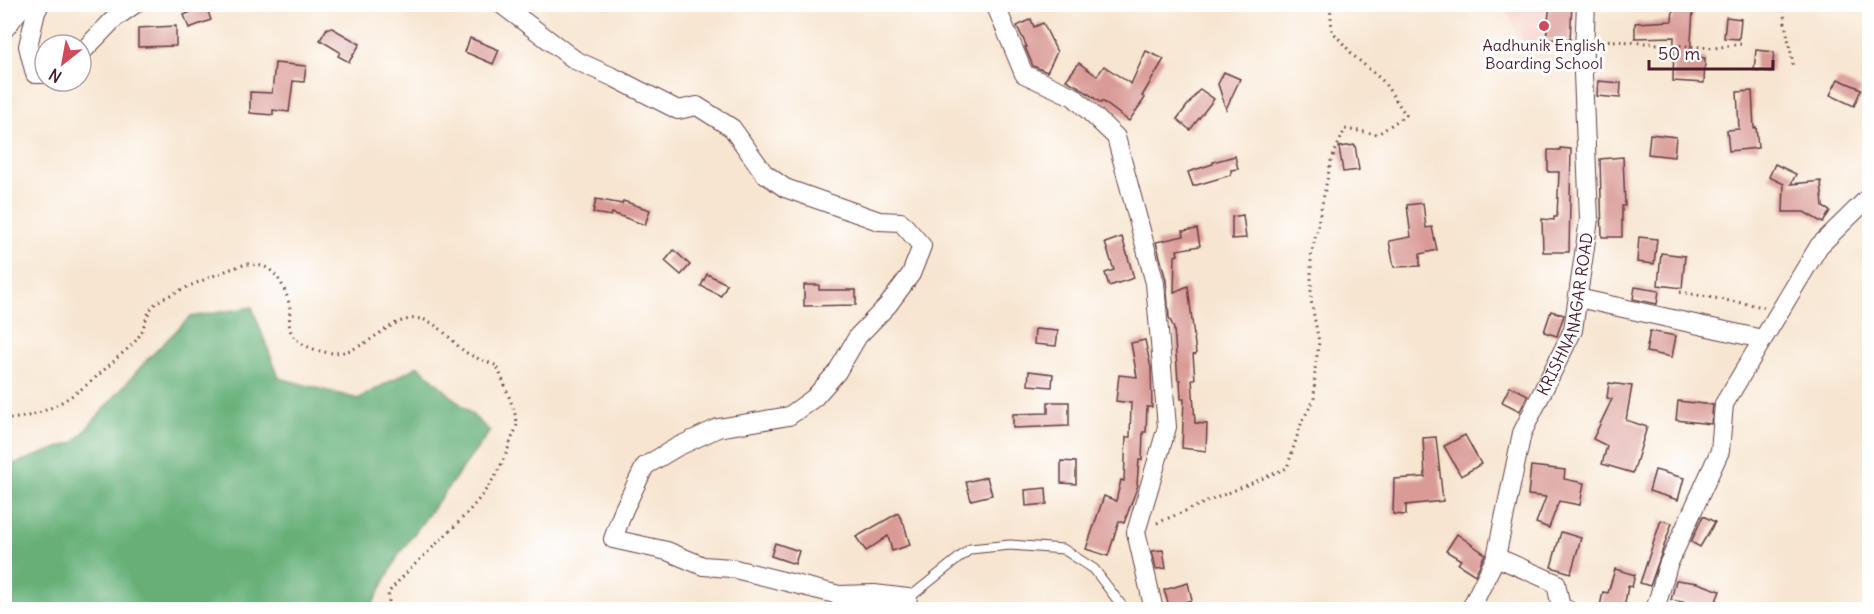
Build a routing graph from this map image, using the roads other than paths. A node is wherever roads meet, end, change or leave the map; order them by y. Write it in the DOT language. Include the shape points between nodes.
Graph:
graph roads {
  1 [pos="24,4"];
  2 [pos="40,4"];
  3 [pos="135,4"];
  4 [pos="501,4"];
  5 [pos="995,4"];
  6 [pos="1586,4"];
  7 [pos="4,30"];
  8 [pos="93,41"];
  9 [pos="33,66"];
  10 [pos="1869,196"];
  11 [pos="1578,298"];
  12 [pos="1762,339"];
  13 [pos="1496,557"];
  14 [pos="901,604"];
  15 [pos="1125,609"];
  16 [pos="1155,609"];
  17 [pos="1470,609"];
  18 [pos="1568,609"];
  19 [pos="1655,609"];
  1 -- 7 [label="street"];
  2 -- 9 [label="street" via="28,46"];
  3 -- 8 [label="street"];
  4 -- 14 [label="street" via="575,60 678,110 697,106 713,115 732,129 764,173 785,188 879,221 901,222 922,246 911,274 858,336 837,372 814,398 789,416 717,428 645,466 613,539 667,551 703,566 731,568 839,595 874,594"];
  5 -- 16 [label="street" via="1024,74 1074,97 1116,137 1155,283 1167,427 1136,532"];
  6 -- 11 [label="street, KRISHNANAGAR ROAD" via="1583,74 1589,219"];
  10 -- 12 [label="street" via="1819,246"];
  11 -- 12 [label="street"];
  11 -- 13 [label="street, KRISHNANAGAR ROAD" via="1574,330 1522,434"];
  12 -- 19 [label="street" via="1724,404 1720,451 1668,565"];
  13 -- 17 [label="street, KRISHNANAGAR ROAD"];
  13 -- 18 [label="street" via="1556,583 1561,608"];
  14 -- 15 [label="lane" via="970,549 1010,544 1063,549 1094,568"];
}
